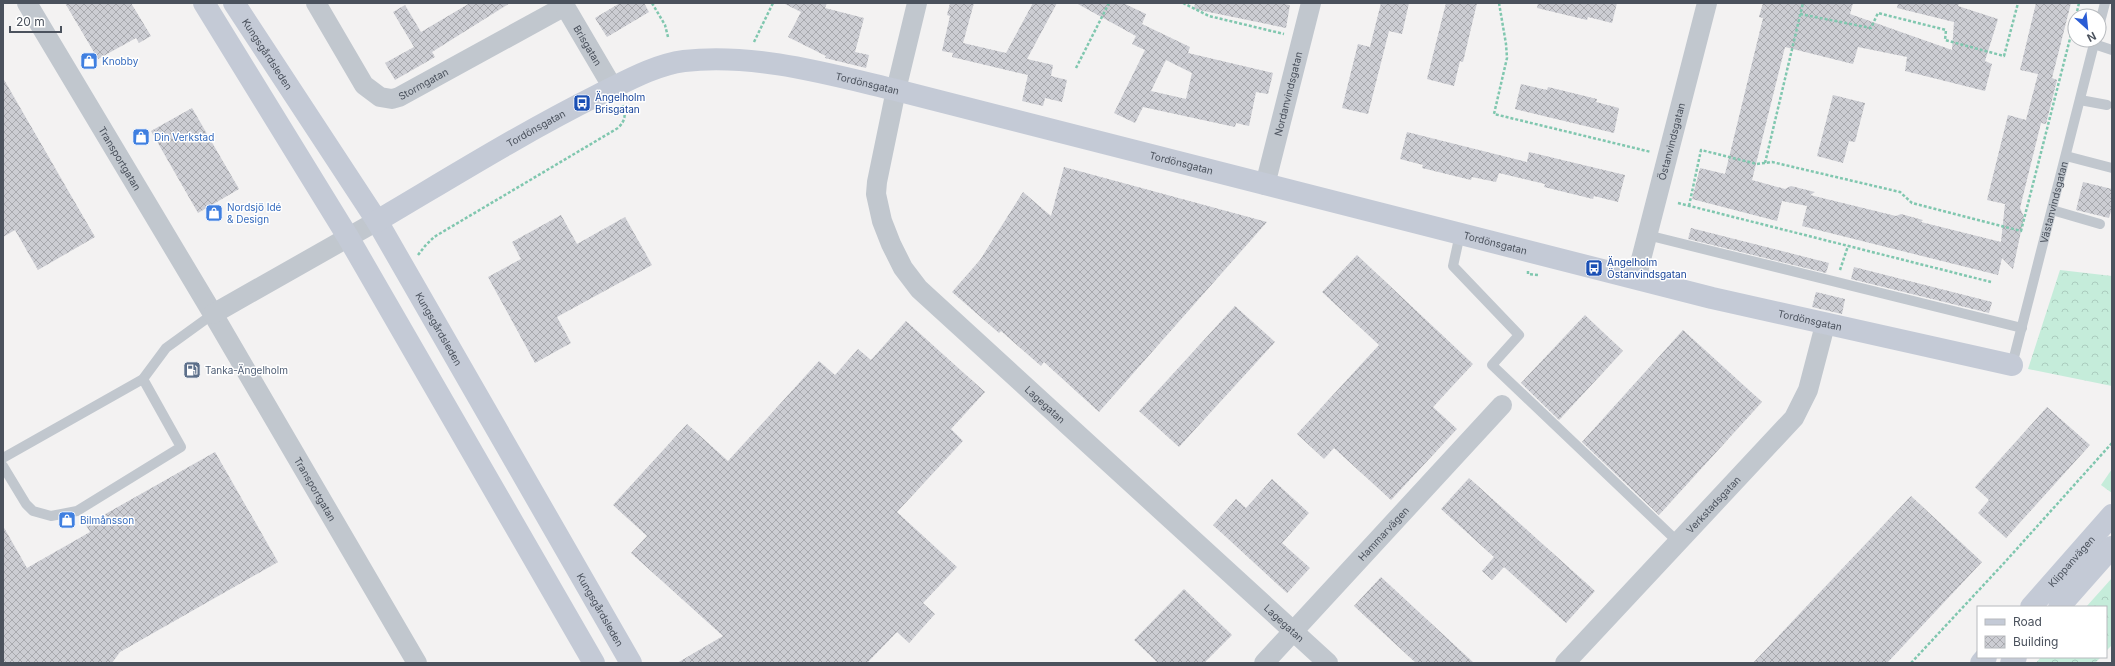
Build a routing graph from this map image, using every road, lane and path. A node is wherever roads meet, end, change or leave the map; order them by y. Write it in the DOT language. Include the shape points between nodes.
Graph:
graph roads {
  1 [pos="27,3"];
  2 [pos="204,3"];
  3 [pos="234,3"];
  4 [pos="316,3"];
  5 [pos="652,3"];
  6 [pos="773,3"];
  7 [pos="917,3"];
  8 [pos="1109,3"];
  9 [pos="1183,3"];
  10 [pos="1311,3"];
  11 [pos="1498,3"];
  12 [pos="1707,3"];
  13 [pos="1803,3"];
  14 [pos="2018,3"];
  15 [pos="564,5"];
  16 [pos="1800,14"];
  17 [pos="668,37"];
  18 [pos="1302,39"];
  19 [pos="2067,48"];
  20 [pos="2093,48"];
  21 [pos="750,62"];
  22 [pos="1076,68"];
  23 [pos="613,88"];
  24 [pos="896,90"];
  25 [pos="2080,100"];
  26 [pos="2106,105"];
  27 [pos="1668,156"];
  28 [pos="2066,156"];
  29 [pos="1765,163"];
  30 [pos="2112,168"];
  31 [pos="1266,185"];
  32 [pos="1678,203"];
  33 [pos="1689,206"];
  34 [pos="2052,210"];
  35 [pos="377,221"];
  36 [pos="2100,224"];
  37 [pos="1460,234"];
  38 [pos="1647,235"];
  39 [pos="348,237"];
  40 [pos="1848,246"];
  41 [pos="419,259"];
  42 [pos="1636,279"];
  43 [pos="1835,282"];
  44 [pos="1991,282"];
  45 [pos="213,314"];
  46 [pos="1825,325"];
  47 [pos="2022,328"];
  48 [pos="2012,365"];
  49 [pos="143,379"];
  50 [pos="1502,405"];
  51 [pos="2112,443"];
  52 [pos="3,458"];
  53 [pos="3,466"];
  54 [pos="2112,515"];
  55 [pos="1678,542"];
  56 [pos="2112,547"];
  57 [pos="2032,606"];
  58 [pos="2061,606"];
  59 [pos="1293,632"];
  60 [pos="417,663"];
  61 [pos="594,663"];
  62 [pos="631,663"];
  63 [pos="1264,663"];
  64 [pos="1328,663"];
  65 [pos="1565,663"];
  66 [pos="1911,663"];
  1 -- 45 [label="street, Transportgatan"];
  2 -- 39 [label="main road"];
  3 -- 35 [label="main road, Kungsgårdsleden"];
  4 -- 15 [label="street, Stormgatan" via="364,85 374,94 392,98 415,89"];
  5 -- 17 [label="path" via="665,25"];
  6 -- 21 [label="path" via="755,38"];
  7 -- 24 [label="street, Lagegatan"];
  8 -- 22 [label="path"];
  9 -- 18 [label="path" via="1208,16"];
  10 -- 18 [label="street, Nordanvindsgatan"];
  11 -- 27 [label="path" via="1507,58 1494,114"];
  12 -- 27 [label="street, Östanvindsgatan"];
  13 -- 16 [label="path"];
  14 -- 16 [label="path" via="2004,56 1945,40 1946,30 1878,13 1871,28"];
  15 -- 23 [label="street, Brisgatan"];
  16 -- 29 [label="path"];
  18 -- 31 [label="street, Nordanvindsgatan"];
  19 -- 29 [label="path" via="2021,231 1912,203 1900,192 1772,162"];
  20 -- 25 [label="lane, Västanvindsgatan"];
  21 -- 23 [label="main road, Tordönsgatan" via="684,61 654,69"];
  21 -- 24 [label="main road, Tordönsgatan" via="792,68"];
  23 -- 35 [label="main road, Tordönsgatan" via="535,128"];
  23 -- 41 [label="path" via="626,113 624,122 618,128 434,237 424,246 418,255"];
  24 -- 31 [label="main road, Tordönsgatan"];
  24 -- 59 [label="street, Lagegatan" via="876,194 882,221 903,268 919,289 938,307 1044,401"];
  25 -- 26 [label="lane"];
  25 -- 28 [label="lane, Västanvindsgatan"];
  27 -- 38 [label="street, Östanvindsgatan"];
  28 -- 30 [label="lane"];
  28 -- 34 [label="lane, Västanvindsgatan"];
  29 -- 33 [label="path" via="1757,164 1701,150"];
  31 -- 37 [label="main road, Tordönsgatan"];
  32 -- 33 [label="path"];
  33 -- 40 [label="path"];
  34 -- 36 [label="lane"];
  34 -- 47 [label="lane, Västanvindsgatan"];
  35 -- 39 [label="street"];
  35 -- 62 [label="main road, Kungsgårdsleden"];
  37 -- 42 [label="main road, Tordönsgatan"];
  37 -- 55 [label="lane" via="1453,266 1519,335 1492,365"];
  38 -- 42 [label="street, Östanvindsgatan"];
  38 -- 43 [label="lane"];
  39 -- 45 [label="street"];
  39 -- 61 [label="main road"];
  40 -- 43 [label="path"];
  40 -- 44 [label="path"];
  42 -- 46 [label="main road, Tordönsgatan"];
  43 -- 47 [label="lane"];
  45 -- 49 [label="lane" via="166,348"];
  45 -- 60 [label="street, Transportgatan"];
  46 -- 48 [label="main road, Tordönsgatan"];
  46 -- 55 [label="street, Verkstadsgatan" via="1808,390 1796,414"];
  47 -- 48 [label="lane, Västanvindsgatan"];
  49 -- 52 [label="lane"];
  49 -- 53 [label="lane" via="181,447 77,511 51,516 32,511"];
  50 -- 59 [label="street, Hammarvägen"];
  51 -- 66 [label="path"];
  54 -- 57 [label="main road, Klippanvägen"];
  55 -- 65 [label="street, Verkstadsgatan"];
  56 -- 58 [label="main road"];
  59 -- 63 [label="street, Hammarvägen"];
  59 -- 64 [label="street, Lagegatan"];
}
